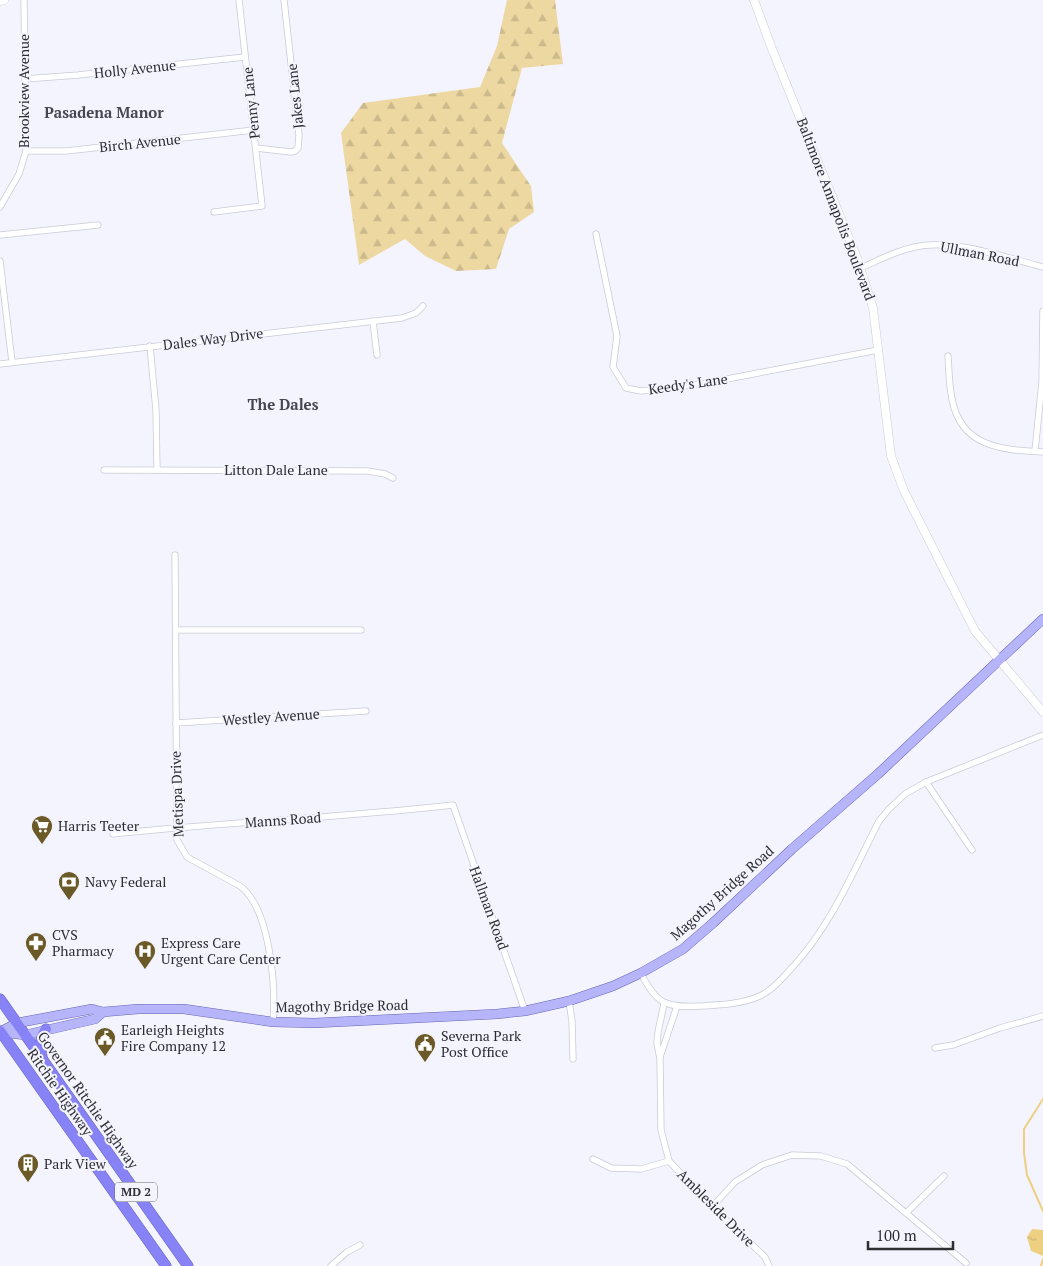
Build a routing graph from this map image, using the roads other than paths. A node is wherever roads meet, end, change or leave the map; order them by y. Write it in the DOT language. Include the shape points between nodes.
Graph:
graph roads {
  1 [pos="0,0"];
  2 [pos="4,0"];
  3 [pos="24,0"];
  4 [pos="239,0"];
  5 [pos="284,0"];
  6 [pos="754,0"];
  7 [pos="245,56"];
  8 [pos="25,79"];
  9 [pos="254,130"];
  10 [pos="256,148"];
  11 [pos="26,150"];
  12 [pos="0,207"];
  13 [pos="214,212"];
  14 [pos="98,226"];
  15 [pos="596,234"];
  16 [pos="0,235"];
  17 [pos="0,261"];
  18 [pos="1043,266"];
  19 [pos="861,268"];
  20 [pos="424,306"];
  21 [pos="1043,311"];
  22 [pos="373,321"];
  23 [pos="150,346"];
  24 [pos="878,350"];
  25 [pos="377,355"];
  26 [pos="948,356"];
  27 [pos="12,362"];
  28 [pos="0,364"];
  29 [pos="1035,451"];
  30 [pos="1043,452"];
  31 [pos="104,470"];
  32 [pos="157,470"];
  33 [pos="393,478"];
  34 [pos="175,555"];
  35 [pos="1043,619"];
  36 [pos="176,630"];
  37 [pos="361,630"];
  38 [pos="999,661"];
  39 [pos="366,711"];
  40 [pos="1043,712"];
  41 [pos="176,723"];
  42 [pos="1043,735"];
  43 [pos="926,782"];
  44 [pos="452,805"];
  45 [pos="177,827"];
  46 [pos="112,834"];
  47 [pos="972,850"];
  48 [pos="640,973"];
  49 [pos="0,999"];
  50 [pos="568,1001"];
  51 [pos="664,1004"];
  52 [pos="677,1006"];
  53 [pos="525,1010"];
  54 [pos="102,1012"];
  55 [pos="1043,1016"];
  56 [pos="274,1022"];
  57 [pos="17,1023"];
  58 [pos="46,1029"];
  59 [pos="0,1032"];
  60 [pos="25,1034"];
  61 [pos="935,1048"];
  62 [pos="42,1059"];
  63 [pos="573,1059"];
  64 [pos="660,1059"];
  65 [pos="593,1159"];
  66 [pos="669,1161"];
  67 [pos="944,1176"];
  68 [pos="712,1207"];
  69 [pos="907,1212"];
  70 [pos="360,1245"];
  71 [pos="966,1263"];
  72 [pos="166,1266"];
  73 [pos="188,1266"];
  74 [pos="331,1266"];
  75 [pos="769,1266"];
  1 -- 2 [label="main road"];
  3 -- 8 [label="street, Brookview Avenue"];
  4 -- 7 [label="street, Penny Lane"];
  5 -- 10 [label="street, Jakes Lane" via="299,142 291,152"];
  6 -- 19 [label="main road, Baltimore Annapolis Boulevard"];
  7 -- 8 [label="street, Holly Avenue"];
  7 -- 9 [label="street, Penny Lane"];
  8 -- 11 [label="street, Brookview Avenue"];
  9 -- 10 [label="street, Penny Lane"];
  9 -- 11 [label="street, Birch Avenue" via="66,151"];
  10 -- 13 [label="street, Penny Lane" via="262,206"];
  11 -- 12 [label="street, Brookview Avenue" via="19,174"];
  14 -- 16 [label="street"];
  15 -- 24 [label="street, Keedy's Lane" via="617,336 613,367 626,388 641,391 701,384"];
  17 -- 27 [label="street"];
  18 -- 19 [label="street, Ullman Road" via="940,245 912,247"];
  19 -- 24 [label="main road, Baltimore Annapolis Boulevard" via="873,308"];
  20 -- 22 [label="street, Dales Way Drive" via="409,316"];
  21 -- 29 [label="street" via="1042,384"];
  22 -- 23 [label="street, Dales Way Drive"];
  22 -- 25 [label="street"];
  23 -- 27 [label="street, Dales Way Drive"];
  23 -- 32 [label="street"];
  24 -- 38 [label="main road, Baltimore Annapolis Boulevard" via="891,456 904,491 975,631"];
  26 -- 29 [label="street" via="952,400 967,430 978,440 995,447"];
  27 -- 28 [label="street, Dales Way Drive"];
  29 -- 30 [label="street"];
  31 -- 32 [label="street, Litton Dale Lane"];
  32 -- 33 [label="street, Litton Dale Lane" via="368,471"];
  34 -- 36 [label="street, Metispa Drive"];
  35 -- 38 [label="main road, Magothy Bridge Road"];
  36 -- 37 [label="street"];
  36 -- 41 [label="street, Metispa Drive"];
  38 -- 40 [label="main road, Baltimore Annapolis Boulevard"];
  38 -- 48 [label="main road, Magothy Bridge Road" via="713,923 683,948"];
  39 -- 41 [label="street, Westley Avenue"];
  41 -- 45 [label="street, Metispa Drive"];
  42 -- 43 [label="street"];
  43 -- 47 [label="street"];
  43 -- 52 [label="street" via="905,794 879,822 826,926 776,985 761,995 736,1003"];
  44 -- 45 [label="street, Manns Road"];
  44 -- 53 [label="street, Hallman Road"];
  45 -- 46 [label="street, Manns Road"];
  45 -- 56 [label="street, Metispa Drive" via="179,846 187,857 246,890 254,904 266,936 272,973"];
  48 -- 50 [label="main road, Magothy Bridge Road"];
  48 -- 51 [label="street" via="648,989"];
  49 -- 57 [label="highway, Governor Ritchie Highway / MD 2"];
  50 -- 53 [label="main road, Magothy Bridge Road"];
  50 -- 63 [label="street"];
  51 -- 52 [label="street"];
  51 -- 64 [label="street, Ambleside Drive" via="658,1032"];
  52 -- 64 [label="street, Ambleside Drive"];
  53 -- 56 [label="main road, Magothy Bridge Road" via="315,1023"];
  54 -- 56 [label="main road, Magothy Bridge Road" via="184,1009"];
  54 -- 57 [label="main road, Magothy Bridge Road" via="92,1009"];
  54 -- 58 [label="main road, Magothy Bridge Road" via="95,1019"];
  55 -- 61 [label="street"];
  57 -- 59 [label="main road, Magothy Bridge Road"];
  57 -- 60 [label="highway, Governor Ritchie Highway / MD 2"];
  58 -- 60 [label="main road, Magothy Bridge Road"];
  58 -- 62 [label="highway" via="42,1038"];
  59 -- 60 [label="main road, Magothy Bridge Road"];
  59 -- 72 [label="highway, Ritchie Highway / MD 2"];
  60 -- 62 [label="highway, Governor Ritchie Highway / MD 2"];
  62 -- 73 [label="highway, Governor Ritchie Highway / MD 2"];
  64 -- 66 [label="street, Ambleside Drive" via="661,1130"];
  65 -- 66 [label="street" via="611,1168 641,1169"];
  66 -- 68 [label="street, Ambleside Drive"];
  67 -- 69 [label="street"];
  68 -- 69 [label="street" via="735,1182 762,1165 792,1156 821,1156 847,1164"];
  68 -- 75 [label="street, Ambleside Drive" via="765,1257"];
  69 -- 71 [label="street"];
  70 -- 74 [label="street"];
}
